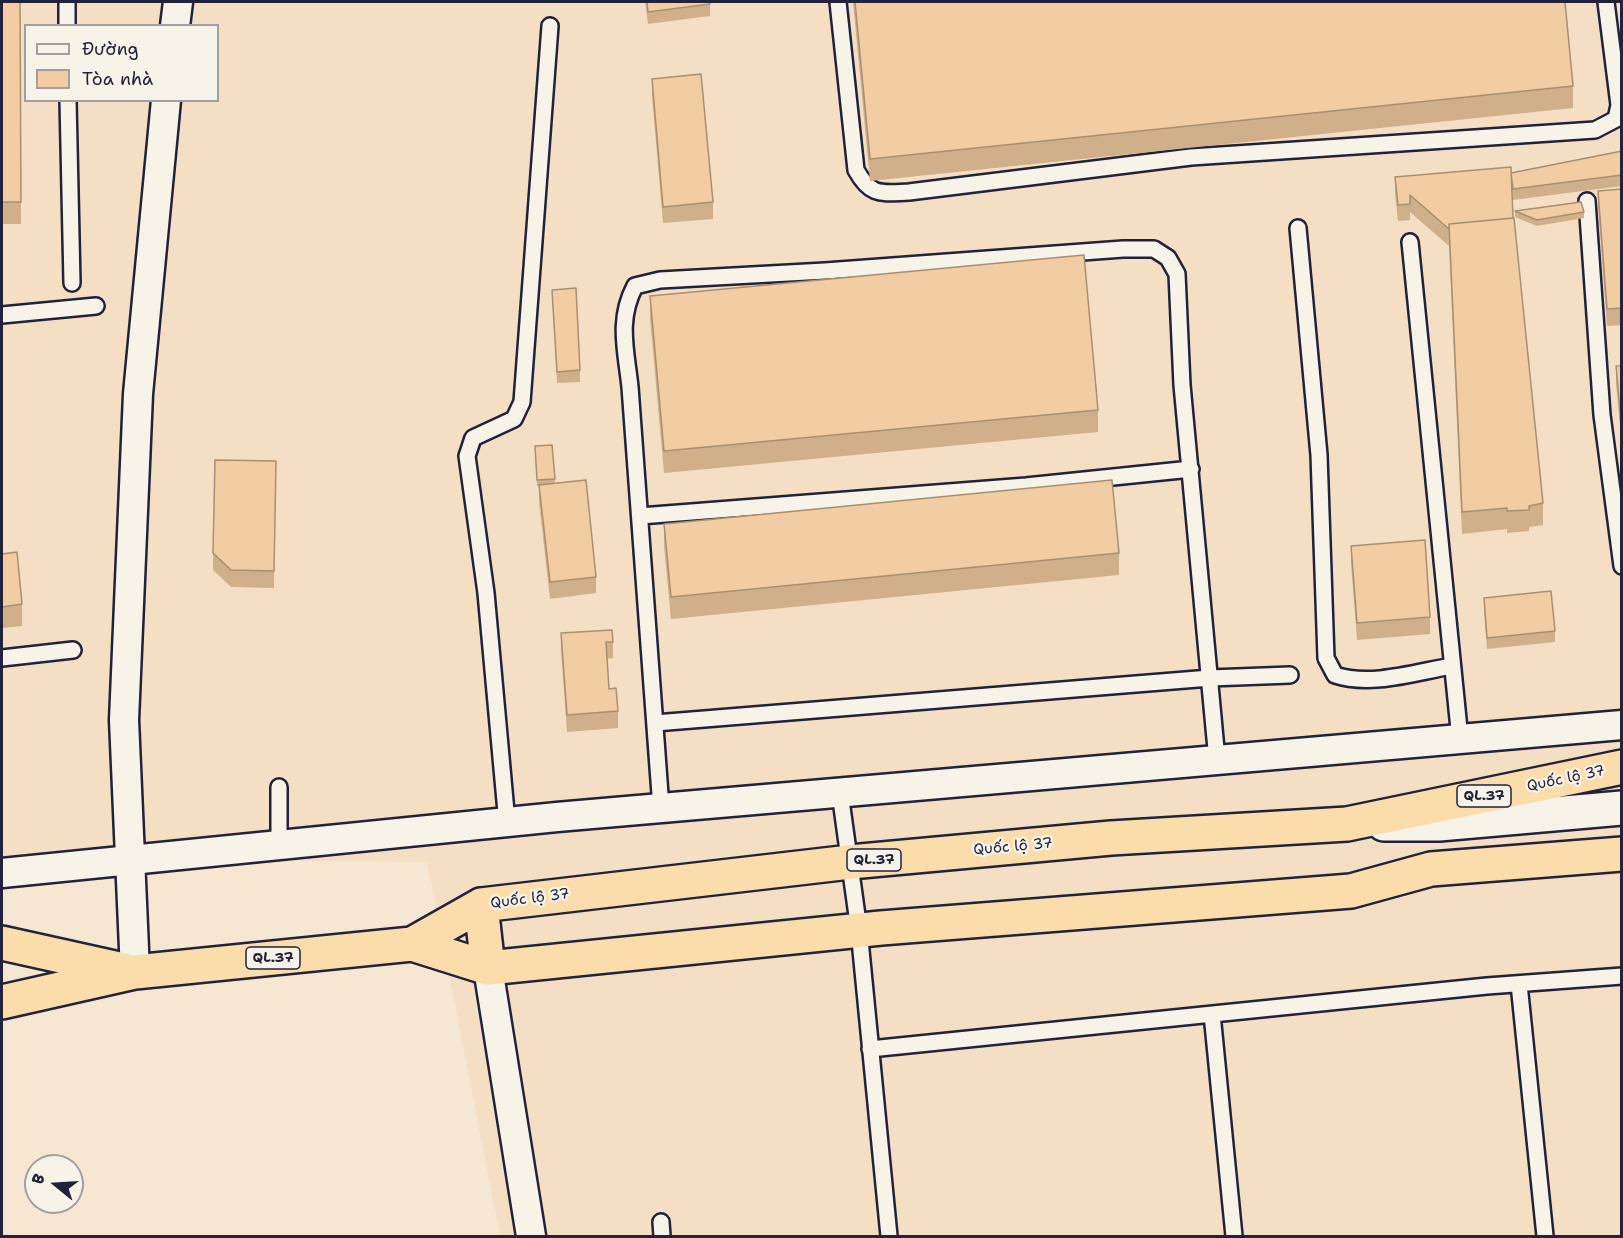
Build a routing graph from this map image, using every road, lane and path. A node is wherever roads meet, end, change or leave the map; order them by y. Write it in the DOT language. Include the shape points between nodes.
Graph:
graph roads {
  1 [pos="67,2"];
  2 [pos="178,2"];
  3 [pos="838,2"];
  4 [pos="1606,2"];
  5 [pos="67,24"];
  6 [pos="175,24"];
  7 [pos="550,26"];
  8 [pos="68,102"];
  9 [pos="166,102"];
  10 [pos="1587,201"];
  11 [pos="1298,228"];
  12 [pos="1410,242"];
  13 [pos="72,283"];
  14 [pos="96,306"];
  15 [pos="2,315"];
  16 [pos="1191,469"];
  17 [pos="640,516"];
  18 [pos="1622,566"];
  19 [pos="73,650"];
  20 [pos="2,658"];
  21 [pos="1452,666"];
  22 [pos="1290,675"];
  23 [pos="1210,678"];
  24 [pos="655,723"];
  25 [pos="1622,724"];
  26 [pos="1460,739"];
  27 [pos="1217,760"];
  28 [pos="1622,767"];
  29 [pos="279,787"];
  30 [pos="840,793"];
  31 [pos="661,808"];
  32 [pos="1622,808"];
  33 [pos="507,823"];
  34 [pos="1347,825"];
  35 [pos="279,845"];
  36 [pos="1622,854"];
  37 [pos="131,860"];
  38 [pos="850,862"];
  39 [pos="1622,871"];
  40 [pos="2,873"];
  41 [pos="1351,891"];
  42 [pos="481,905"];
  43 [pos="859,930"];
  44 [pos="2,942"];
  45 [pos="412,944"];
  46 [pos="488,968"];
  47 [pos="135,972"];
  48 [pos="1622,976"];
  49 [pos="1519,984"];
  50 [pos="2,1002"];
  51 [pos="1212,1014"];
  52 [pos="870,1049"];
  53 [pos="531,1236"];
  54 [pos="889,1236"];
  55 [pos="1234,1236"];
  56 [pos="1545,1236"];
  1 -- 5 [label="lane"];
  2 -- 6 [label="street"];
  3 -- 4 [label="lane" via="856,170 865,185 878,193 1191,157 1595,130 1616,119 1619,105"];
  7 -- 33 [label="lane" via="522,402 514,419 473,438 467,456 486,593"];
  8 -- 13 [label="lane"];
  9 -- 37 [label="street" via="137,406 124,720"];
  10 -- 18 [label="lane" via="1602,415"];
  11 -- 21 [label="lane" via="1319,455 1326,658 1335,675 1347,679 1364,680"];
  12 -- 21 [label="lane"];
  14 -- 15 [label="lane"];
  16 -- 17 [label="lane"];
  16 -- 17 [label="lane" via="1177,274 1168,258 1154,249 660,280 635,286 625,305 623,323"];
  16 -- 23 [label="lane"];
  17 -- 24 [label="lane"];
  19 -- 20 [label="lane"];
  21 -- 26 [label="lane"];
  22 -- 23 [label="lane"];
  23 -- 24 [label="lane"];
  23 -- 27 [label="lane"];
  24 -- 31 [label="lane"];
  25 -- 26 [label="street"];
  26 -- 27 [label="street"];
  27 -- 30 [label="street"];
  28 -- 34 [label="highway, Quốc lộ 37 / QL.37"];
  29 -- 35 [label="lane"];
  30 -- 31 [label="street"];
  30 -- 38 [label="lane"];
  31 -- 33 [label="street"];
  32 -- 34 [label="main road" via="1439,824"];
  33 -- 35 [label="street"];
  34 -- 38 [label="highway, Quốc lộ 37 / QL.37" via="1111,838"];
  35 -- 37 [label="street"];
  36 -- 41 [label="highway, Quốc lộ 37 / QL.37" via="1431,869"];
  37 -- 40 [label="street"];
  37 -- 47 [label="street"];
  38 -- 42 [label="highway, Quốc lộ 37 / QL.37"];
  38 -- 43 [label="lane"];
  39 -- 41 [label="highway"];
  41 -- 43 [label="highway, Quốc lộ 37 / QL.37"];
  42 -- 45 [label="highway, Quốc lộ 37 / QL.37"];
  42 -- 46 [label="highway"];
  43 -- 46 [label="highway, Quốc lộ 37 / QL.37"];
  43 -- 52 [label="lane"];
  44 -- 47 [label="highway, Quốc lộ 37 / QL.37"];
  45 -- 46 [label="highway, Quốc lộ 37 / QL.37"];
  45 -- 47 [label="highway, Quốc lộ 37 / QL.37"];
  46 -- 53 [label="street"];
  47 -- 50 [label="highway, Quốc lộ 37 / QL.37"];
  48 -- 49 [label="lane"];
  49 -- 51 [label="lane"];
  49 -- 56 [label="lane"];
  51 -- 52 [label="lane"];
  51 -- 55 [label="lane"];
  52 -- 54 [label="lane"];
}
